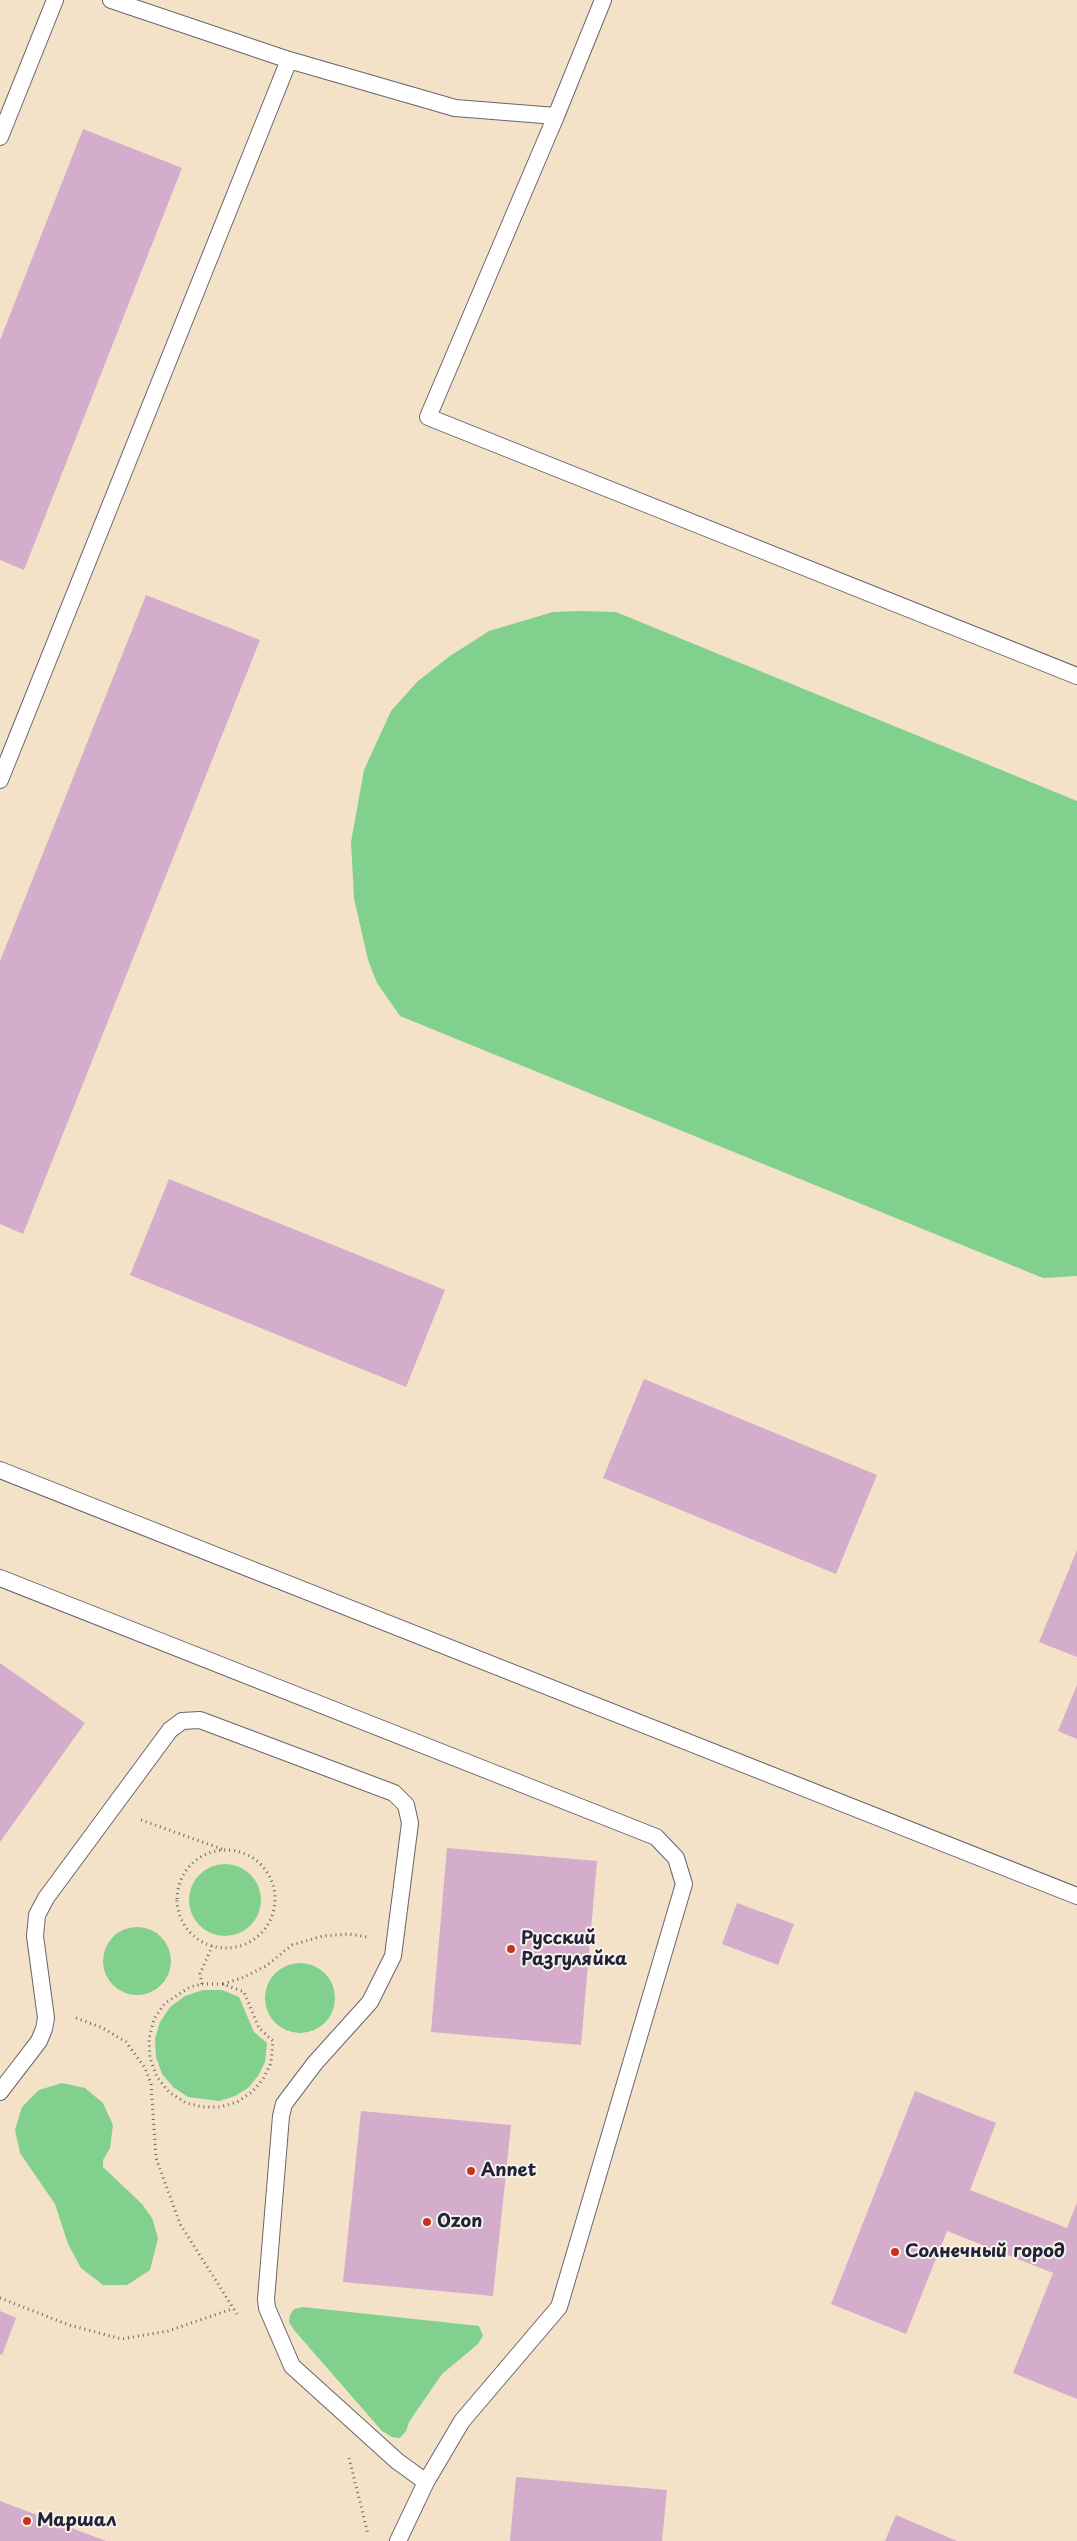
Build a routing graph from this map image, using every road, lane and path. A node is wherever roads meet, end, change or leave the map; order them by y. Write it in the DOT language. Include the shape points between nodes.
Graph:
graph roads {
  1 [pos="55,0"];
  2 [pos="111,0"];
  3 [pos="603,0"];
  4 [pos="289,60"];
  5 [pos="556,116"];
  6 [pos="0,137"];
  7 [pos="1077,676"];
  8 [pos="0,780"];
  9 [pos="0,1470"];
  10 [pos="0,1578"];
  11 [pos="113,1807"];
  12 [pos="223,1850"];
  13 [pos="1077,1896"];
  14 [pos="394,1944"];
  15 [pos="212,1946"];
  16 [pos="202,1984"];
  17 [pos="223,1984"];
  18 [pos="46,2018"];
  19 [pos="145,2068"];
  20 [pos="153,2068"];
  21 [pos="0,2092"];
  22 [pos="0,2298"];
  23 [pos="232,2309"];
  24 [pos="239,2315"];
  25 [pos="348,2456"];
  26 [pos="426,2482"];
  27 [pos="370,2541"];
  28 [pos="398,2541"];
  1 -- 6 [label="lane"];
  2 -- 4 [label="lane"];
  3 -- 5 [label="lane"];
  4 -- 5 [label="lane" via="455,108"];
  4 -- 8 [label="lane"];
  5 -- 7 [label="lane" via="428,417"];
  9 -- 13 [label="lane"];
  10 -- 26 [label="lane" via="656,1837 676,1858 684,1884 559,2307 462,2421"];
  11 -- 12 [label="path" via="134,1818"];
  11 -- 14 [label="lane" via="170,1730 182,1721 200,1720 394,1793 406,1805 410,1824"];
  11 -- 18 [label="lane" via="37,1914 36,1936"];
  12 -- 15 [label="path" via="208,1853 189,1866 178,1886 176,1901 187,1930"];
  12 -- 15 [label="path" via="240,1852 255,1859 267,1872 274,1888 275,1905 270,1921 260,1935 246,1944 229,1948"];
  14 -- 17 [label="path" via="350,1934 323,1936 292,1946 266,1966"];
  14 -- 26 [label="lane" via="387,1970 370,2002 315,2063 284,2104 266,2308 292,2366 397,2461"];
  15 -- 16 [label="path" via="200,1974"];
  16 -- 17 [label="path"];
  16 -- 20 [label="path" via="190,1987 166,2003 154,2019 149,2039"];
  17 -- 20 [label="path" via="244,1992 259,2028 273,2040 271,2063 263,2079 237,2102 203,2107 186,2103 169,2092"];
  18 -- 19 [label="path" via="74,2017 103,2028 126,2042"];
  18 -- 21 [label="lane" via="39,2041"];
  19 -- 20 [label="path"];
  19 -- 23 [label="path" via="151,2084 156,2158 180,2224"];
  22 -- 23 [label="path" via="69,2325 122,2339 168,2330"];
  23 -- 24 [label="path"];
  25 -- 27 [label="path"];
  26 -- 28 [label="lane"];
}
